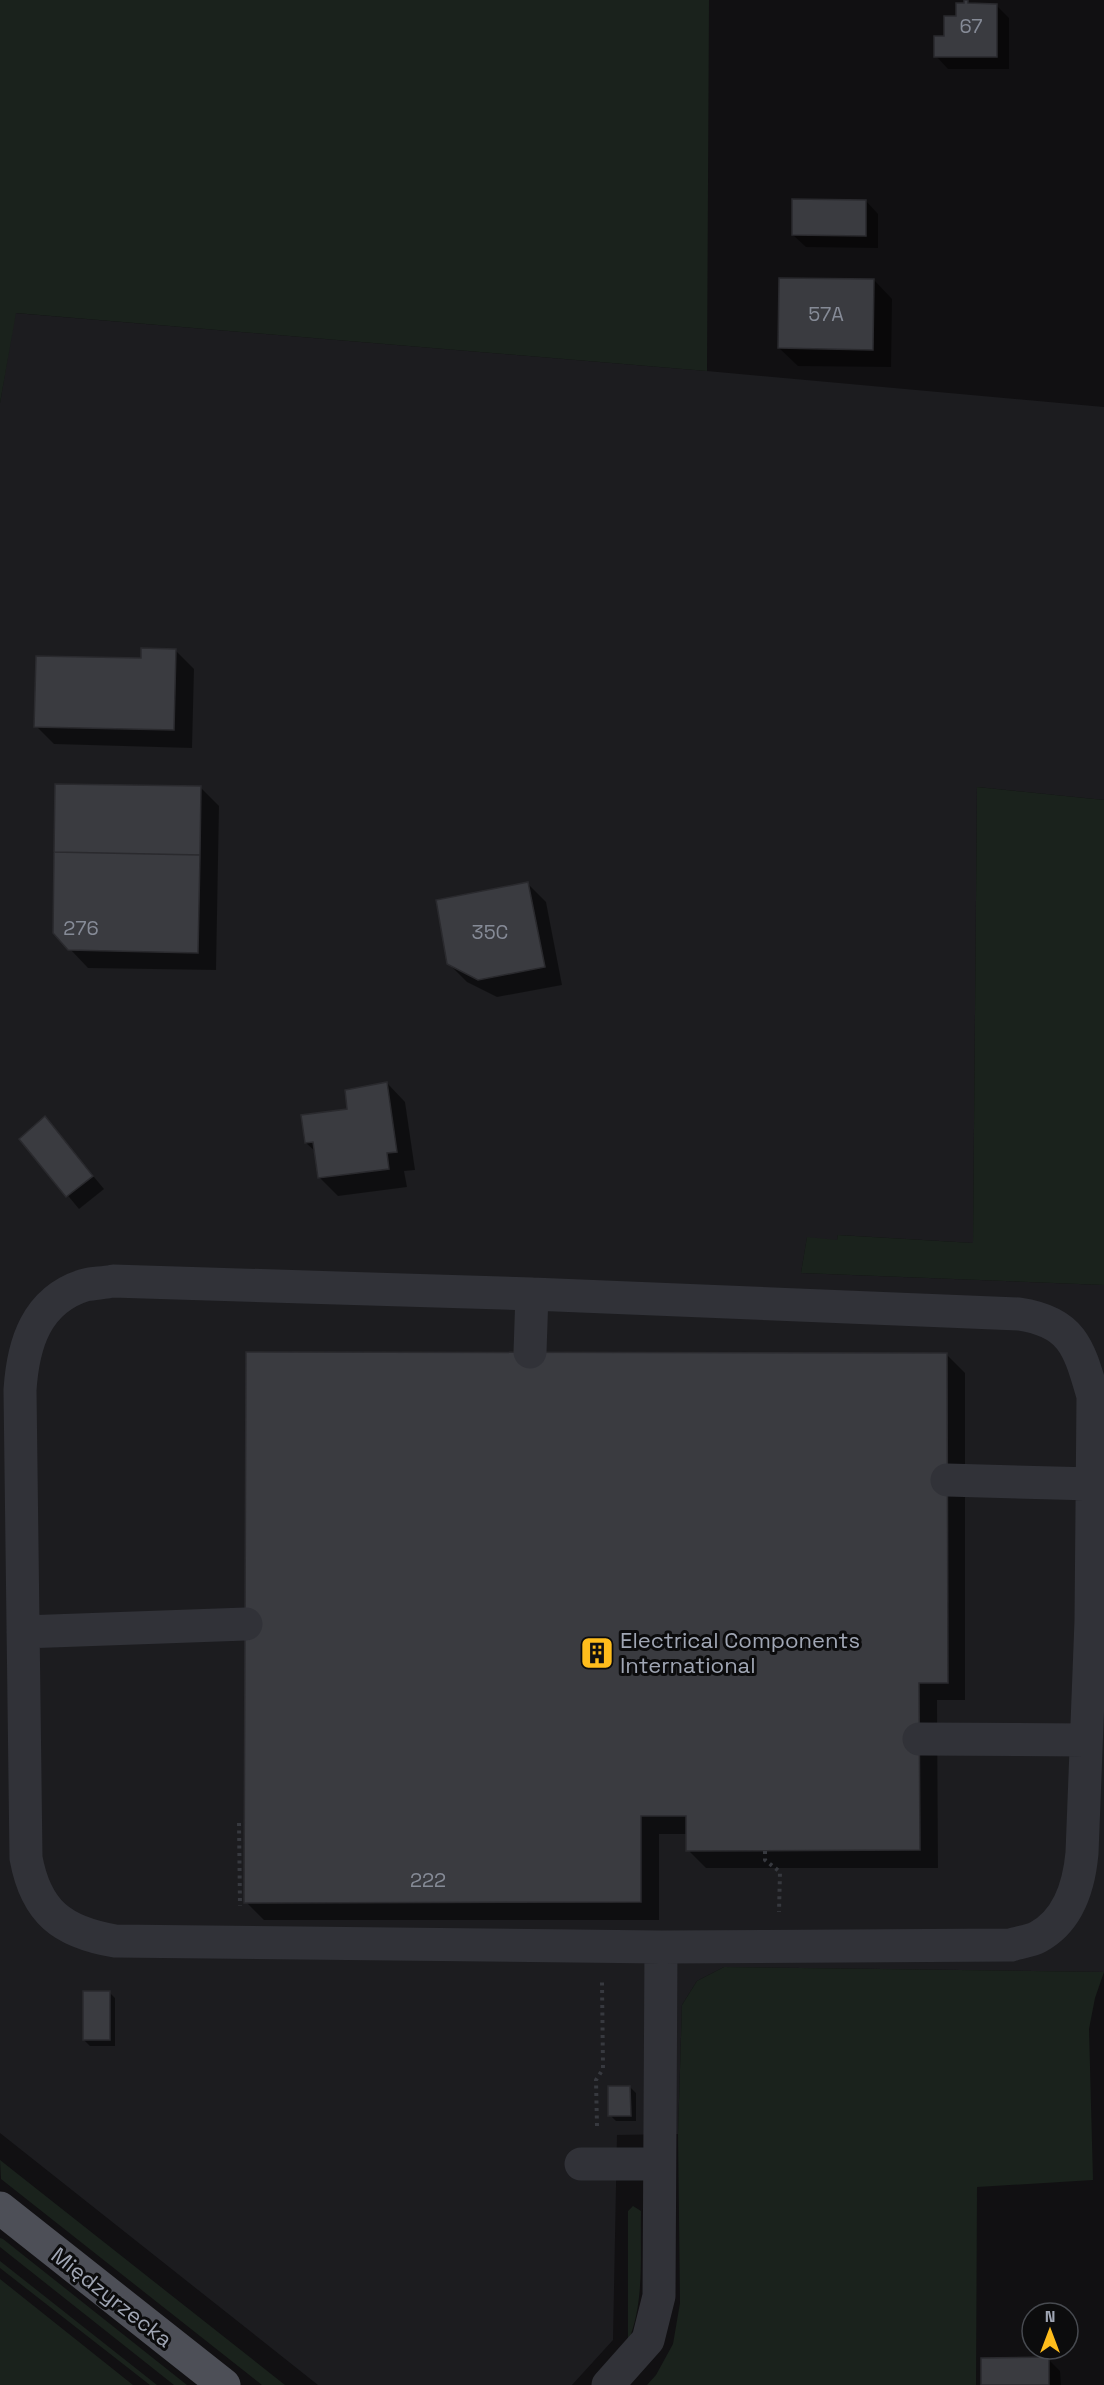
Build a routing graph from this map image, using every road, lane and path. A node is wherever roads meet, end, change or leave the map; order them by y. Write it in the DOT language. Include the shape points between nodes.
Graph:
graph roads {
  1 [pos="532,1294"];
  2 [pos="530,1352"];
  3 [pos="947,1480"];
  4 [pos="1093,1484"];
  5 [pos="246,1624"];
  6 [pos="23,1632"];
  7 [pos="920,1739"];
  8 [pos="1086,1740"];
  9 [pos="602,1946"];
  10 [pos="661,1947"];
  11 [pos="589,2126"];
  12 [pos="597,2126"];
  13 [pos="606,2126"];
  14 [pos="581,2174"];
  15 [pos="659,2175"];
  16 [pos="0,2208"];
  17 [pos="224,2385"];
  18 [pos="608,2385"];
  1 -- 2 [label="lane"];
  1 -- 4 [label="lane" via="1039,1317 1069,1335 1084,1363 1093,1396"];
  1 -- 6 [label="lane" via="113,1281 85,1286 59,1298 40,1317 22,1359"];
  3 -- 4 [label="lane"];
  4 -- 8 [label="lane"];
  5 -- 6 [label="lane"];
  6 -- 9 [label="lane" via="26,1858 30,1882 42,1904 61,1922 88,1936 115,1941"];
  7 -- 8 [label="lane"];
  8 -- 10 [label="lane" via="1080,1879 1060,1920 1038,1938 1011,1945"];
  9 -- 10 [label="lane"];
  9 -- 12 [label="path" via="603,2069 596,2080"];
  10 -- 15 [label="lane"];
  11 -- 12 [label="path"];
  12 -- 13 [label="path"];
  14 -- 15 [label="lane"];
  15 -- 18 [label="lane" via="659,2296 655,2319 648,2340"];
  16 -- 17 [label="main road, Międzyrzecka"];
}
